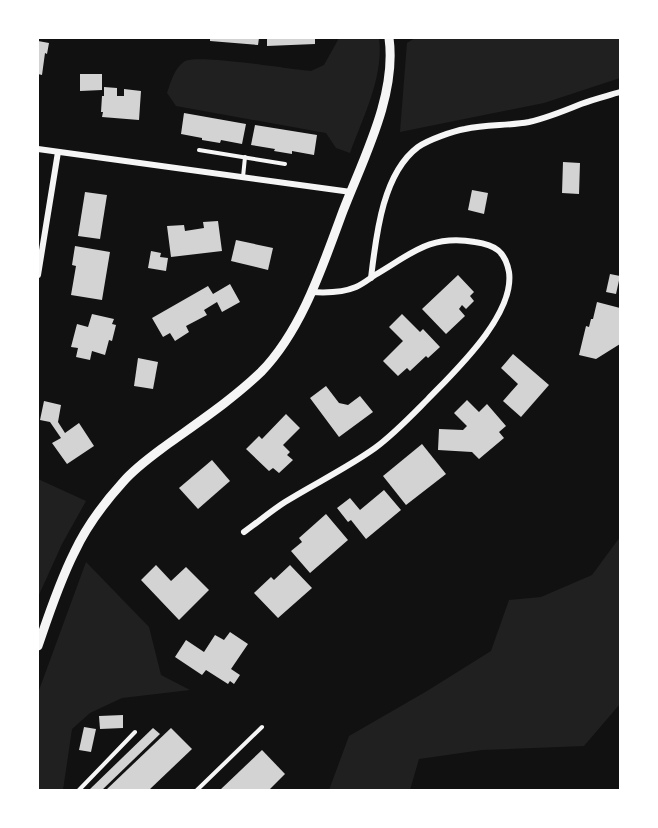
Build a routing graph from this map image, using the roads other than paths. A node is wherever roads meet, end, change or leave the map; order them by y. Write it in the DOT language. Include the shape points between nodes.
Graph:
graph roads {
  1 [pos="389,38"];
  2 [pos="621,92"];
  3 [pos="38,148"];
  4 [pos="199,150"];
  5 [pos="58,152"];
  6 [pos="245,157"];
  7 [pos="285,164"];
  8 [pos="243,177"];
  9 [pos="351,192"];
  10 [pos="38,275"];
  11 [pos="371,278"];
  12 [pos="311,292"];
  13 [pos="244,532"];
  14 [pos="38,646"];
  15 [pos="262,727"];
  16 [pos="135,732"];
  17 [pos="79,790"];
  18 [pos="197,790"];
  1 -- 9 [label="street" via="383,103"];
  2 -- 11 [label="street" via="546,118 465,129 419,147 405,160 389,189 376,234"];
  3 -- 5 [label="street"];
  4 -- 6 [label="lane"];
  5 -- 8 [label="street"];
  5 -- 10 [label="street"];
  6 -- 7 [label="lane"];
  6 -- 8 [label="lane"];
  8 -- 9 [label="street"];
  9 -- 12 [label="street"];
  11 -- 12 [label="street" via="346,290"];
  11 -- 13 [label="street" via="415,250 453,240 495,247 503,255 509,276 499,315 470,356 398,429 374,449 283,503"];
  12 -- 14 [label="street" via="286,339 263,369 241,391 142,463 90,524 74,551"];
  15 -- 18 [label="lane"];
  16 -- 17 [label="lane"];
}
